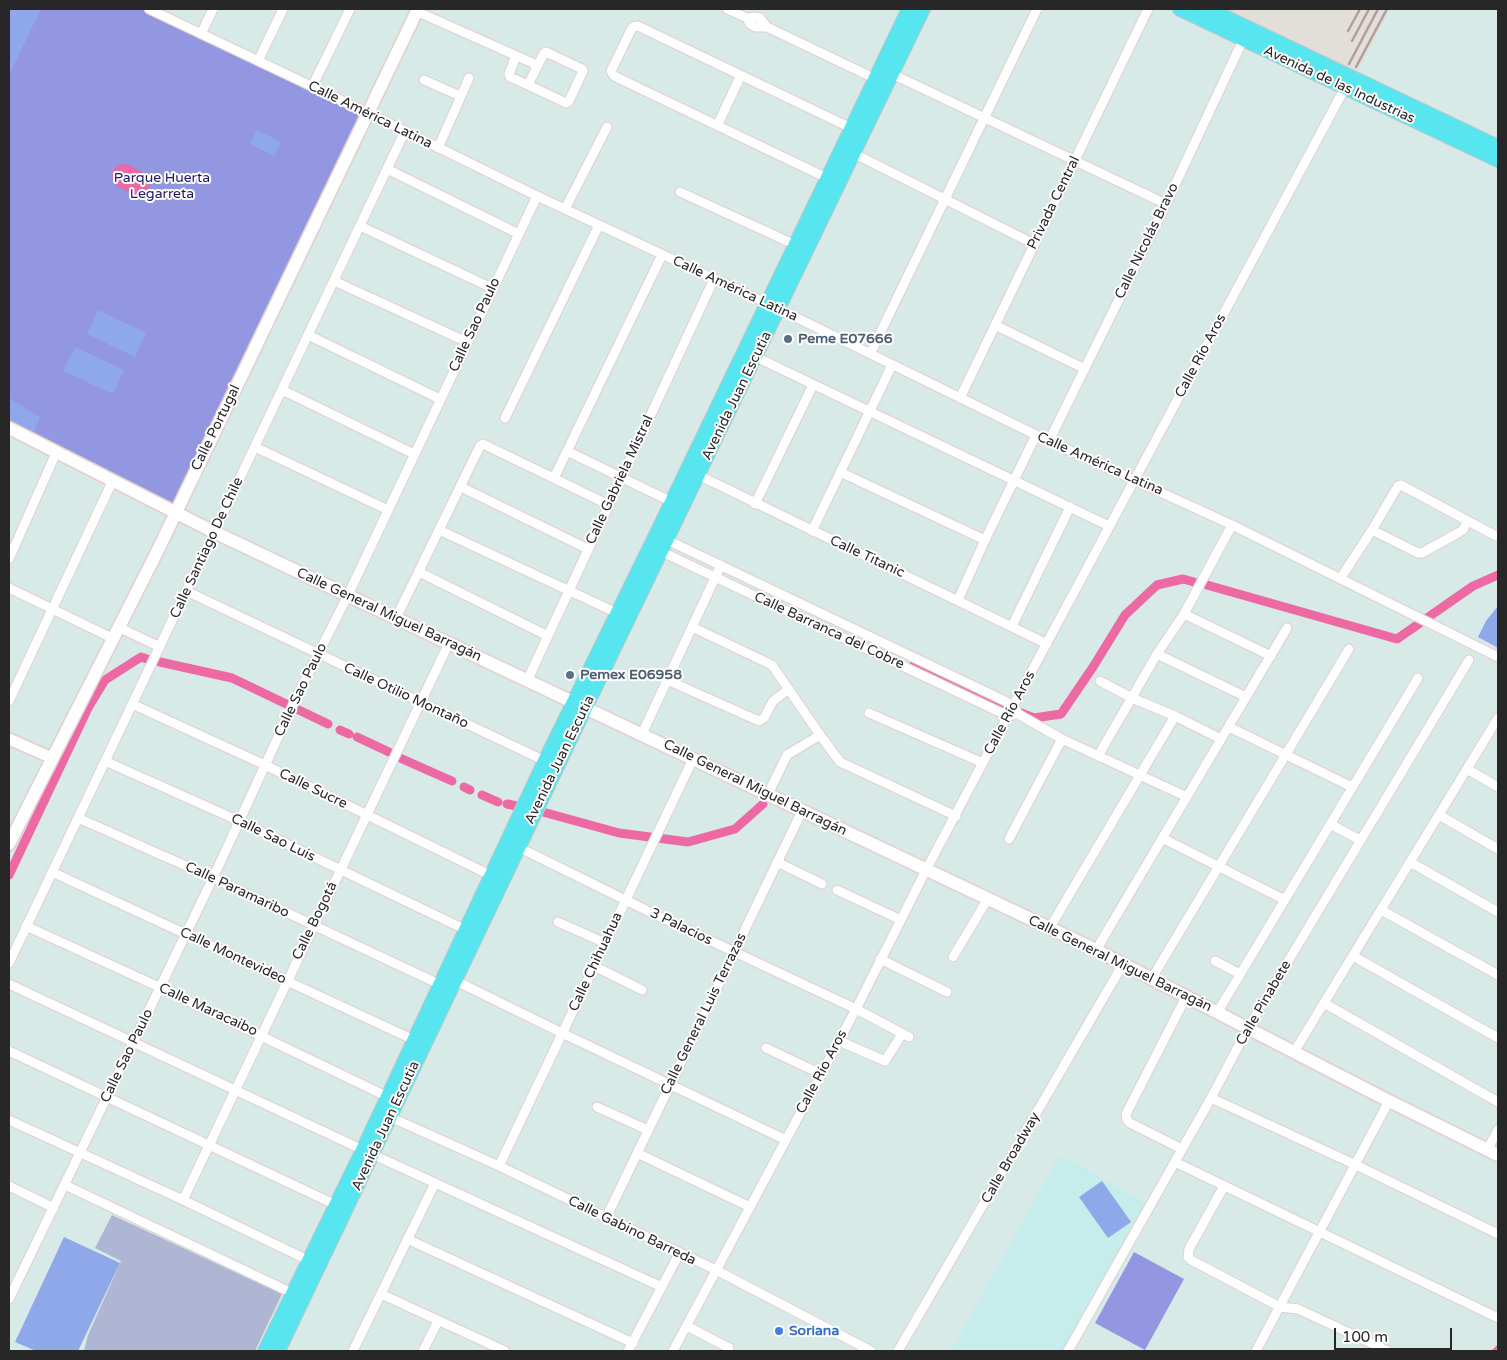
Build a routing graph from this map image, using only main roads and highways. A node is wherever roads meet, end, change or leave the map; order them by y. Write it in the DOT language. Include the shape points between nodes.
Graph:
graph roads {
  1 [pos="909,9"];
  2 [pos="924,9"];
  3 [pos="1180,9"];
  4 [pos="1208,9"];
  5 [pos="417,10"];
  6 [pos="1283,52"];
  7 [pos="884,76"];
  8 [pos="1498,155"];
  9 [pos="833,181"];
  10 [pos="773,307"];
  11 [pos="9,428"];
  12 [pos="693,472"];
  13 [pos="176,513"];
  14 [pos="659,543"];
  15 [pos="580,705"];
  16 [pos="532,805"];
  17 [pos="9,844"];
  18 [pos="513,845"];
  19 [pos="448,983"];
  20 [pos="368,1152"];
  21 [pos="1493,1153"];
  22 [pos="314,1263"];
  23 [pos="264,1351"];
  24 [pos="278,1351"];
  1 -- 7 [label="main road, Avenida Juan Escutia"];
  2 -- 7 [label="main road, Avenida Juan Escutia"];
  3 -- 6 [label="main road, Avenida de las Industrias" via="1244,40"];
  4 -- 6 [label="main road, Avenida de las Industrias"];
  5 -- 13 [label="main road, Calle Portugal"];
  6 -- 8 [label="main road, Avenida de las Industrias"];
  7 -- 9 [label="main road, Avenida Juan Escutia" via="853,153"];
  7 -- 9 [label="main road, Avenida Juan Escutia" via="851,128"];
  9 -- 10 [label="main road, Avenida Juan Escutia"];
  10 -- 12 [label="main road, Avenida Juan Escutia"];
  10 -- 12 [label="main road, Avenida Juan Escutia" via="756,357"];
  11 -- 13 [label="main road, Calle General Miguel Barragán"];
  12 -- 14 [label="main road, Avenida Juan Escutia"];
  12 -- 14 [label="main road, Avenida Juan Escutia" via="672,502"];
  13 -- 15 [label="main road, Calle General Miguel Barragán"];
  13 -- 17 [label="main road, Calle Portugal"];
  14 -- 15 [label="main road, Avenida Juan Escutia"];
  14 -- 15 [label="main road, Avenida Juan Escutia" via="617,613"];
  15 -- 16 [label="main road, Avenida Juan Escutia"];
  15 -- 16 [label="main road, Avenida Juan Escutia" via="546,761"];
  15 -- 21 [label="main road, Calle General Miguel Barragán" via="1096,950"];
  16 -- 18 [label="main road, Avenida Juan Escutia"];
  18 -- 19 [label="main road, Avenida Juan Escutia"];
  18 -- 19 [label="main road, Avenida Juan Escutia" via="492,876 466,930"];
  19 -- 20 [label="main road, Avenida Juan Escutia" via="390,1117"];
  19 -- 20 [label="main road, Avenida Juan Escutia" via="414,1040"];
  20 -- 22 [label="main road, Avenida Juan Escutia"];
  20 -- 22 [label="main road, Avenida Juan Escutia" via="336,1205"];
  22 -- 23 [label="main road, Avenida Juan Escutia" via="292,1293"];
  22 -- 24 [label="main road, Avenida Juan Escutia"];
}
